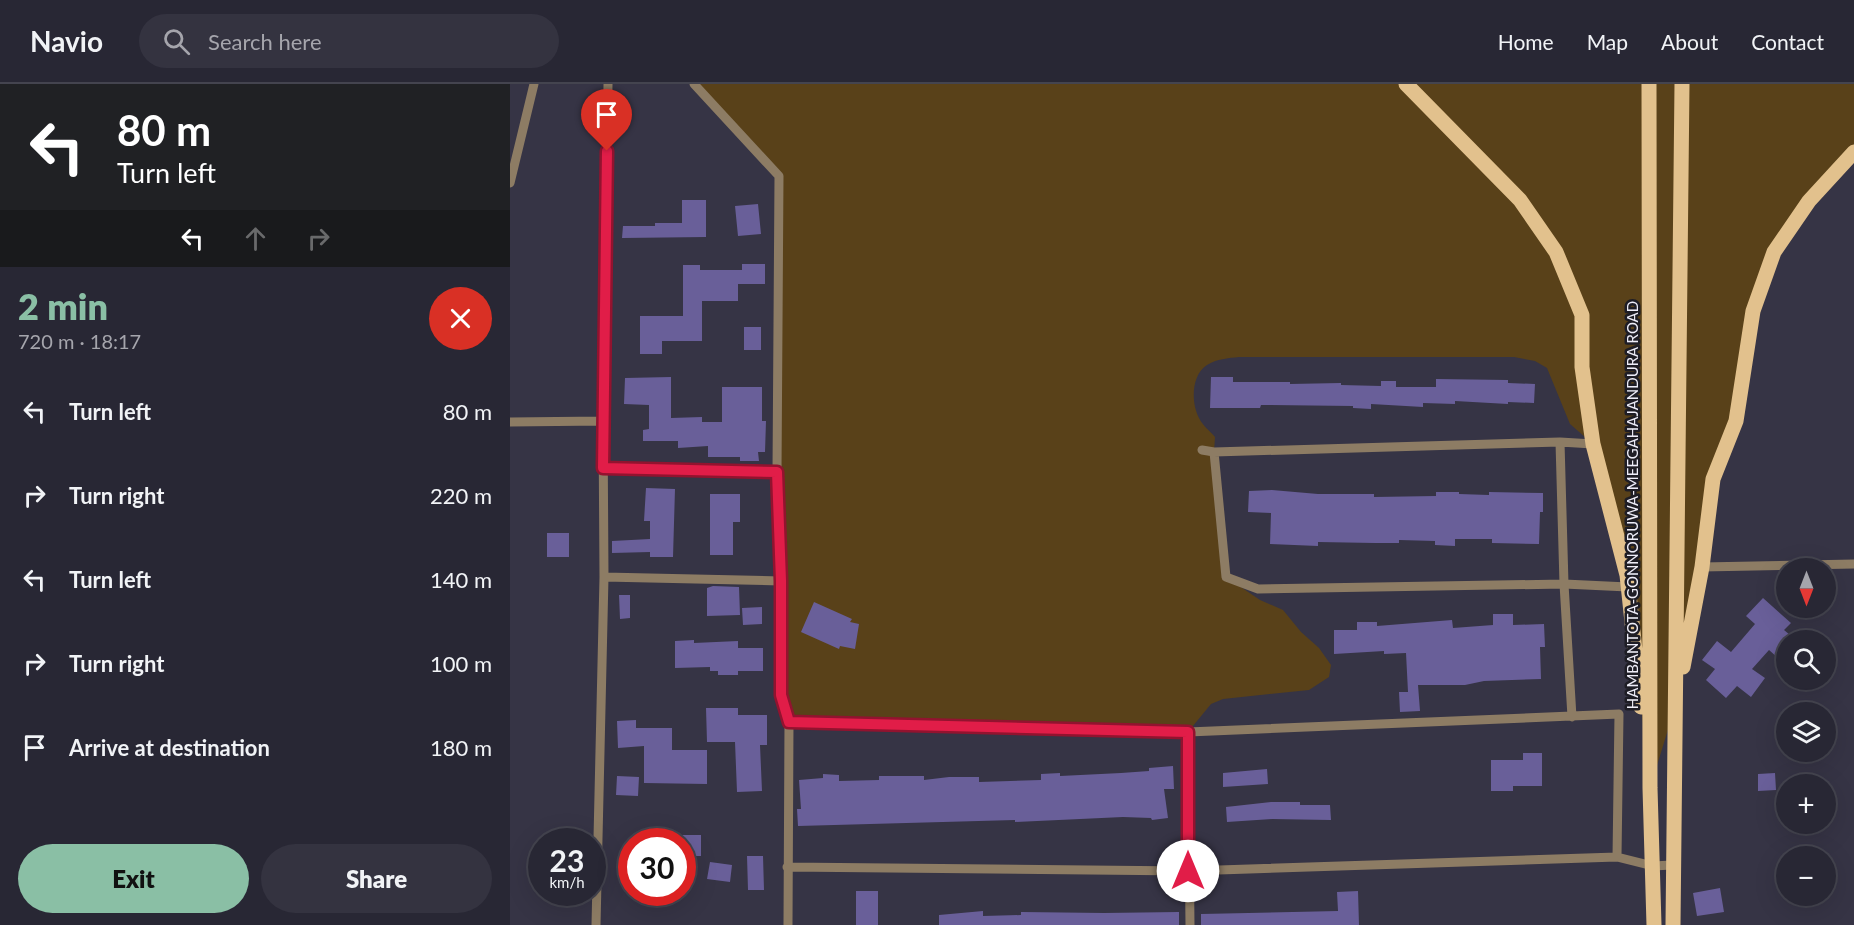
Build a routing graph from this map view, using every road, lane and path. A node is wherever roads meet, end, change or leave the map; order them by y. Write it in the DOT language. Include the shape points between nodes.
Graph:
graph roads {
  1 [pos="534,84"];
  2 [pos="608,84"];
  3 [pos="694,84"];
  4 [pos="1406,84"];
  5 [pos="1649,84"];
  6 [pos="1682,84"];
  7 [pos="1854,152"];
  8 [pos="510,183"];
  9 [pos="603,421"];
  10 [pos="510,422"];
  11 [pos="1560,442"];
  12 [pos="1593,444"];
  13 [pos="1202,450"];
  14 [pos="1214,452"];
  15 [pos="603,468"];
  16 [pos="777,472"];
  17 [pos="1854,564"];
  18 [pos="1702,567"];
  19 [pos="604,577"];
  20 [pos="781,581"];
  21 [pos="1564,584"];
  22 [pos="1628,587"];
  23 [pos="1676,707"];
  24 [pos="1572,717"];
  25 [pos="789,722"];
  26 [pos="1188,732"];
  27 [pos="1650,788"];
  28 [pos="1617,858"];
  29 [pos="1672,865"];
  30 [pos="1653,866"];
  31 [pos="787,867"];
  32 [pos="1188,871"];
  33 [pos="596,925"];
  34 [pos="789,925"];
  35 [pos="1190,925"];
  36 [pos="1654,925"];
  37 [pos="1673,925"];
  1 -- 8 [label="street"];
  2 -- 9 [label="street"];
  3 -- 16 [label="street" via="779,176"];
  4 -- 12 [label="main road" via="1520,200 1556,252 1582,315 1582,367"];
  5 -- 27 [label="main road, HAMBANTOTA-GONNORUWA-MEEGAHAJANDURA ROAD"];
  6 -- 23 [label="main road"];
  7 -- 18 [label="main road" via="1809,201 1774,252 1753,311 1736,421 1713,479"];
  9 -- 10 [label="street"];
  9 -- 15 [label="street"];
  11 -- 12 [label="street"];
  11 -- 14 [label="street"];
  11 -- 21 [label="street"];
  12 -- 22 [label="main road"];
  13 -- 14 [label="street"];
  14 -- 21 [label="street" via="1226,577 1258,589"];
  15 -- 16 [label="street"];
  15 -- 19 [label="street"];
  16 -- 20 [label="street"];
  17 -- 18 [label="street"];
  18 -- 23 [label="main road"];
  19 -- 20 [label="street"];
  19 -- 33 [label="street"];
  20 -- 25 [label="street" via="781,695"];
  21 -- 22 [label="street"];
  21 -- 24 [label="street"];
  22 -- 27 [label="main road"];
  23 -- 29 [label="main road"];
  24 -- 26 [label="street"];
  24 -- 28 [label="street" via="1619,714"];
  25 -- 26 [label="street"];
  25 -- 31 [label="street"];
  26 -- 32 [label="street"];
  27 -- 30 [label="main road, HAMBANTOTA-GONNORUWA-MEEGAHAJANDURA ROAD"];
  28 -- 30 [label="street"];
  28 -- 32 [label="street"];
  29 -- 30 [label="street"];
  29 -- 37 [label="main road"];
  30 -- 36 [label="main road, HAMBANTOTA-GONNORUWA-MEEGAHAJANDURA ROAD"];
  31 -- 32 [label="street"];
  31 -- 34 [label="street"];
  32 -- 35 [label="street"];
}
